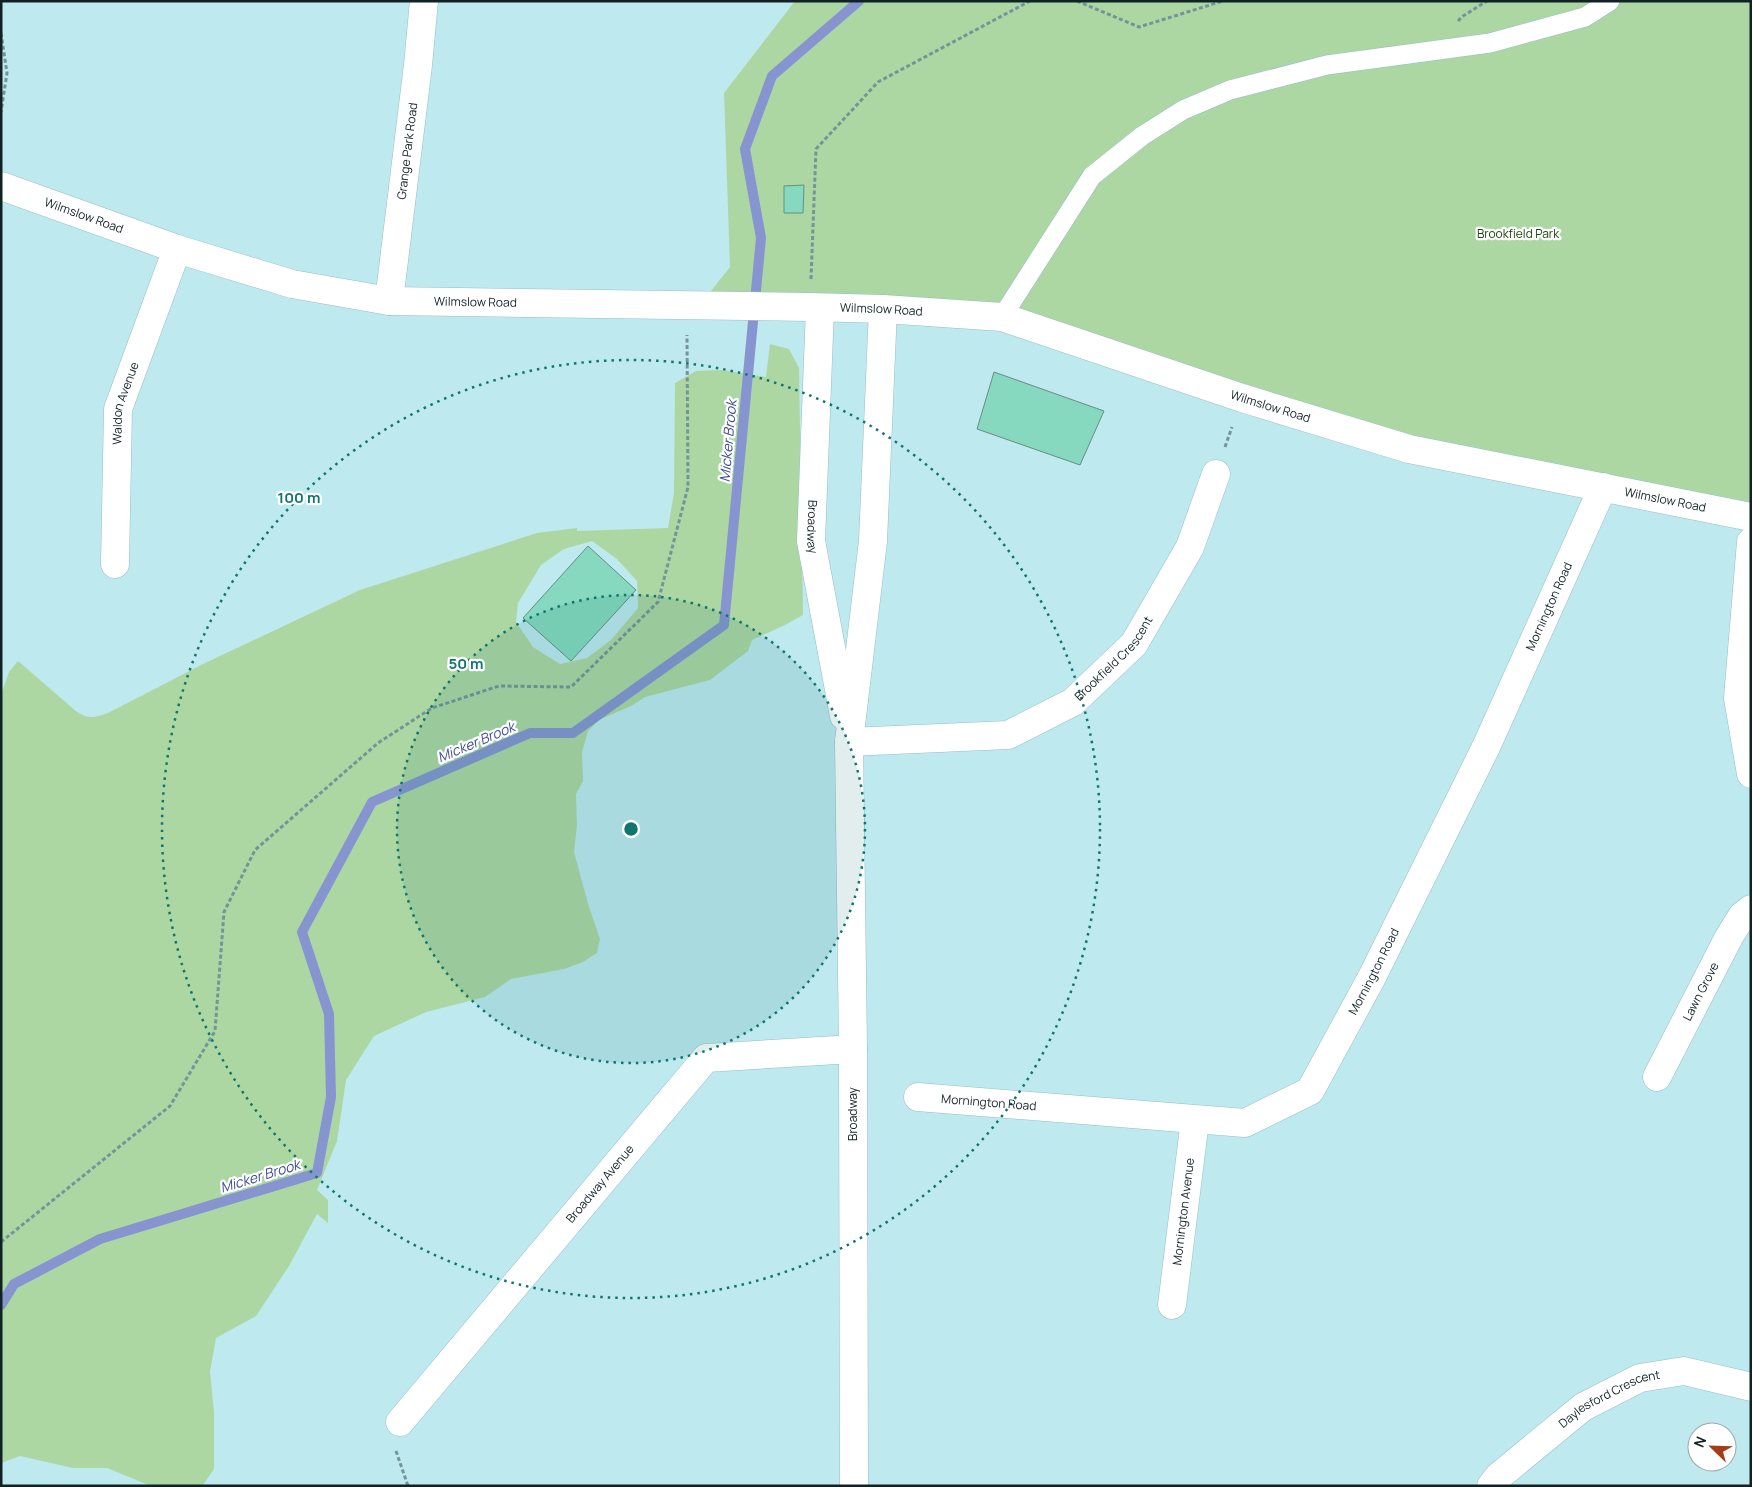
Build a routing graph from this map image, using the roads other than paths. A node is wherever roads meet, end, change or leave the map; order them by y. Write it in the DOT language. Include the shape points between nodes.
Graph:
graph roads {
  1 [pos="424,1"];
  2 [pos="1610,1"];
  3 [pos="1,186"];
  4 [pos="177,249"];
  5 [pos="389,301"];
  6 [pos="807,307"];
  7 [pos="883,309"];
  8 [pos="1002,317"];
  9 [pos="1216,474"];
  10 [pos="1603,487"];
  11 [pos="1751,517"];
  12 [pos="1751,542"];
  13 [pos="115,564"];
  14 [pos="849,742"];
  15 [pos="1751,774"];
  16 [pos="1751,909"];
  17 [pos="854,1049"];
  18 [pos="1658,1077"];
  19 [pos="918,1097"];
  20 [pos="1195,1120"];
  21 [pos="1172,1305"];
  22 [pos="1751,1387"];
  23 [pos="400,1422"];
  24 [pos="854,1486"];
  25 [pos="1491,1486"];
  1 -- 5 [label="street, Grange Park Road"];
  2 -- 8 [label="lane" via="1585,17 1490,43 1327,65 1230,90 1183,110 1142,136 1092,176"];
  3 -- 4 [label="street, Wilmslow Road"];
  4 -- 5 [label="street, Wilmslow Road" via="292,284"];
  4 -- 13 [label="street, Waldon Avenue" via="118,409"];
  5 -- 6 [label="street, Wilmslow Road"];
  6 -- 7 [label="street, Wilmslow Road"];
  6 -- 14 [label="street, Broadway" via="811,541"];
  7 -- 8 [label="street, Wilmslow Road"];
  7 -- 14 [label="street, Broadway" via="873,542"];
  8 -- 10 [label="street, Wilmslow Road" via="1242,398 1409,449"];
  9 -- 14 [label="street, Brookfield Crescent" via="1190,547 1134,644 1073,702 1008,735"];
  10 -- 11 [label="street, Wilmslow Road"];
  10 -- 20 [label="street, Mornington Road" via="1486,747 1372,977 1310,1091 1245,1123"];
  12 -- 15 [label="street" via="1738,698"];
  14 -- 17 [label="street, Broadway"];
  16 -- 18 [label="street, Lawn Grove" via="1742,916 1729,936"];
  17 -- 23 [label="street, Broadway Avenue" via="706,1058"];
  17 -- 24 [label="street, Broadway"];
  19 -- 20 [label="street, Mornington Road"];
  20 -- 21 [label="street, Mornington Avenue"];
  22 -- 25 [label="street, Daylesford Crescent" via="1684,1371 1640,1378 1583,1407"];
}
